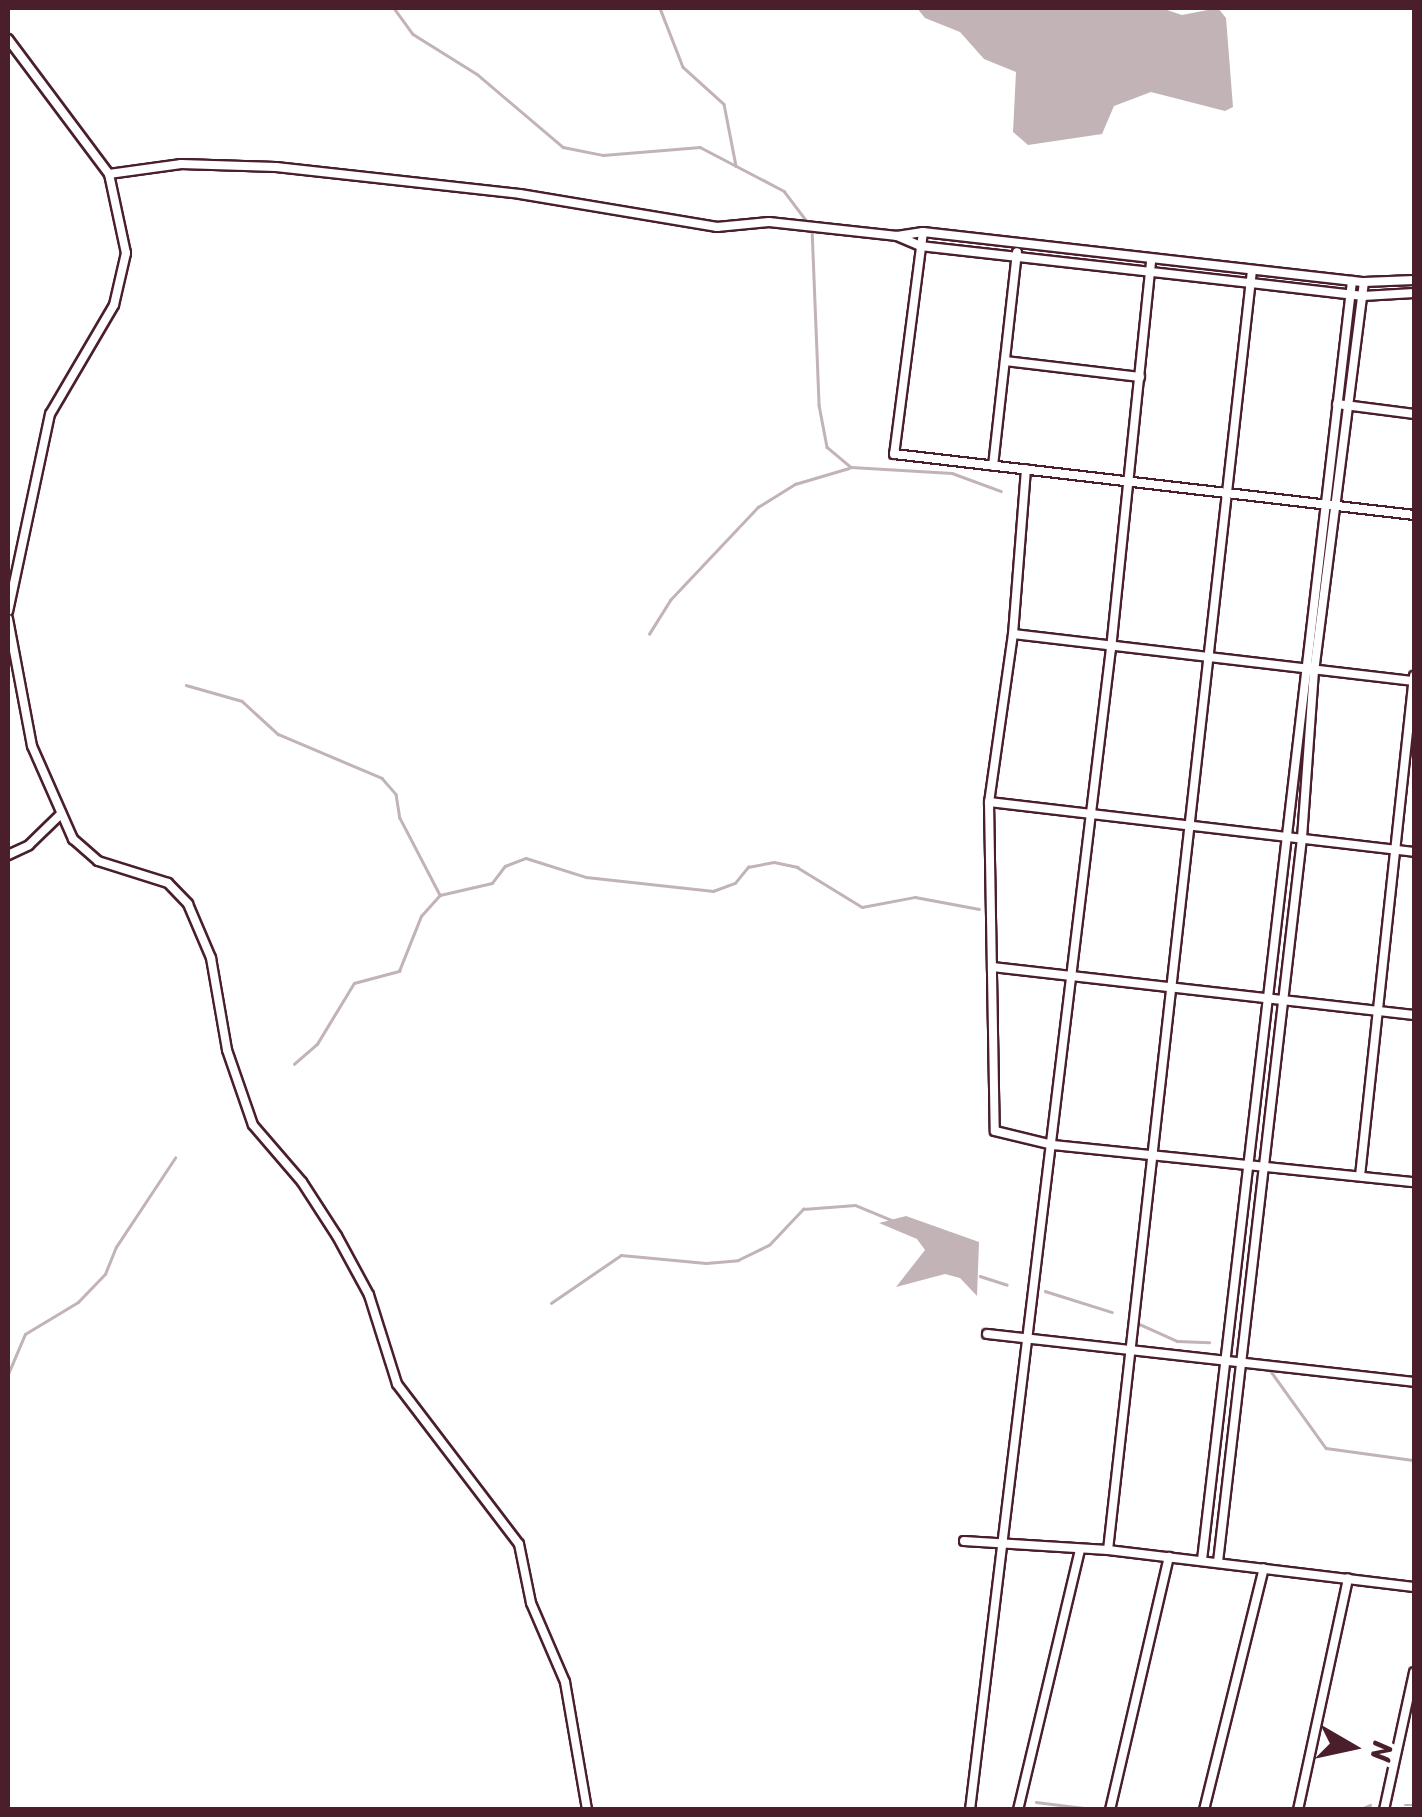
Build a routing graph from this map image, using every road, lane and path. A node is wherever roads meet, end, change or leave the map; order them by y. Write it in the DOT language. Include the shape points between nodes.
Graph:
graph roads {
  1 [pos="8,39"];
  2 [pos="109,174"];
  3 [pos="922,232"];
  4 [pos="897,236"];
  5 [pos="1018,244"];
  6 [pos="920,246"];
  7 [pos="1017,256"];
  8 [pos="1151,258"];
  9 [pos="1150,270"];
  10 [pos="1252,270"];
  11 [pos="1414,280"];
  12 [pos="1352,281"];
  13 [pos="1364,282"];
  14 [pos="1250,284"];
  15 [pos="1414,293"];
  16 [pos="1351,294"];
  17 [pos="1363,296"];
  18 [pos="1005,361"];
  19 [pos="1140,377"];
  20 [pos="1337,404"];
  21 [pos="1351,406"];
  22 [pos="1414,414"];
  23 [pos="993,466"];
  24 [pos="1026,468"];
  25 [pos="1127,480"];
  26 [pos="1226,492"];
  27 [pos="1324,505"];
  28 [pos="1340,507"];
  29 [pos="1414,515"];
  30 [pos="8,611"];
  31 [pos="8,620"];
  32 [pos="1013,634"];
  33 [pos="1112,649"];
  34 [pos="1206,660"];
  35 [pos="1301,671"];
  36 [pos="1314,672"];
  37 [pos="1414,679"];
  38 [pos="989,802"];
  39 [pos="1089,813"];
  40 [pos="60,814"];
  41 [pos="1188,828"];
  42 [pos="1285,836"];
  43 [pos="1302,838"];
  44 [pos="1398,850"];
  45 [pos="1414,852"];
  46 [pos="8,854"];
  47 [pos="992,967"];
  48 [pos="1070,976"];
  49 [pos="1171,989"];
  50 [pos="1267,998"];
  51 [pos="1283,999"];
  52 [pos="1381,1010"];
  53 [pos="1414,1015"];
  54 [pos="1054,1145"];
  55 [pos="1151,1153"];
  56 [pos="1249,1162"];
  57 [pos="1264,1164"];
  58 [pos="1360,1176"];
  59 [pos="1414,1182"];
  60 [pos="987,1334"];
  61 [pos="1030,1338"];
  62 [pos="1128,1350"];
  63 [pos="1226,1360"];
  64 [pos="1242,1362"];
  65 [pos="1414,1382"];
  66 [pos="964,1541"];
  67 [pos="1002,1542"];
  68 [pos="1080,1549"];
  69 [pos="1108,1550"];
  70 [pos="1169,1557"];
  71 [pos="1202,1560"];
  72 [pos="1218,1562"];
  73 [pos="1264,1568"];
  74 [pos="1348,1578"];
  75 [pos="1414,1586"];
  76 [pos="1414,1672"];
  77 [pos="587,1810"];
  78 [pos="970,1810"];
  79 [pos="1018,1810"];
  80 [pos="1110,1810"];
  81 [pos="1204,1810"];
  82 [pos="1298,1810"];
  83 [pos="1384,1810"];
  1 -- 2 [label="street"];
  2 -- 4 [label="street" via="181,164 276,168 520,194 718,227 769,222"];
  2 -- 30 [label="street" via="124,231 123,278 103,328 50,414"];
  3 -- 4 [label="street"];
  3 -- 5 [label="street"];
  3 -- 6 [label="street"];
  4 -- 6 [label="street"];
  5 -- 7 [label="street"];
  5 -- 8 [label="street"];
  6 -- 7 [label="street"];
  6 -- 23 [label="street" via="894,454"];
  7 -- 9 [label="street"];
  7 -- 18 [label="street"];
  8 -- 9 [label="street"];
  8 -- 10 [label="street"];
  9 -- 14 [label="street"];
  9 -- 19 [label="street"];
  10 -- 12 [label="street"];
  10 -- 14 [label="street"];
  11 -- 13 [label="street"];
  12 -- 13 [label="street"];
  12 -- 16 [label="street"];
  13 -- 17 [label="street"];
  14 -- 16 [label="street"];
  14 -- 26 [label="street"];
  15 -- 17 [label="street"];
  16 -- 17 [label="street"];
  16 -- 20 [label="street"];
  17 -- 21 [label="street"];
  18 -- 19 [label="street"];
  18 -- 23 [label="street"];
  19 -- 25 [label="street"];
  20 -- 21 [label="street"];
  20 -- 27 [label="street"];
  21 -- 22 [label="street"];
  21 -- 28 [label="street"];
  23 -- 24 [label="street"];
  24 -- 25 [label="street"];
  24 -- 32 [label="street"];
  25 -- 26 [label="street"];
  25 -- 33 [label="street"];
  26 -- 27 [label="street"];
  26 -- 34 [label="street"];
  27 -- 28 [label="street"];
  27 -- 35 [label="street"];
  28 -- 29 [label="street"];
  28 -- 36 [label="street"];
  31 -- 40 [label="street" via="32,746"];
  32 -- 33 [label="street"];
  32 -- 38 [label="street"];
  33 -- 34 [label="street"];
  33 -- 39 [label="street"];
  34 -- 35 [label="street"];
  34 -- 41 [label="street"];
  35 -- 36 [label="street"];
  35 -- 42 [label="street"];
  36 -- 37 [label="street"];
  36 -- 43 [label="street"];
  37 -- 44 [label="street"];
  38 -- 39 [label="street"];
  38 -- 47 [label="street"];
  39 -- 41 [label="street"];
  39 -- 48 [label="street"];
  40 -- 46 [label="street" via="30,845"];
  40 -- 77 [label="street" via="85,853 168,883 197,920 227,1050 253,1125 316,1200 369,1294 397,1384 520,1544 531,1602 564,1682"];
  41 -- 42 [label="street"];
  41 -- 49 [label="street"];
  42 -- 43 [label="street"];
  42 -- 50 [label="street"];
  43 -- 44 [label="street"];
  43 -- 51 [label="street"];
  44 -- 45 [label="street"];
  44 -- 52 [label="street"];
  47 -- 48 [label="street"];
  47 -- 54 [label="street" via="995,1131"];
  48 -- 49 [label="street"];
  48 -- 54 [label="street"];
  49 -- 50 [label="street"];
  49 -- 55 [label="street"];
  50 -- 51 [label="street"];
  50 -- 56 [label="street"];
  51 -- 52 [label="street"];
  51 -- 57 [label="street"];
  52 -- 53 [label="street"];
  52 -- 58 [label="street"];
  54 -- 55 [label="street"];
  54 -- 61 [label="street"];
  55 -- 56 [label="street"];
  55 -- 62 [label="street"];
  56 -- 57 [label="street"];
  56 -- 63 [label="street"];
  57 -- 58 [label="street"];
  57 -- 64 [label="street"];
  58 -- 59 [label="street"];
  60 -- 61 [label="street"];
  61 -- 62 [label="street"];
  61 -- 67 [label="street"];
  62 -- 63 [label="street"];
  62 -- 69 [label="street"];
  63 -- 64 [label="street"];
  63 -- 71 [label="street"];
  64 -- 65 [label="street"];
  64 -- 72 [label="street"];
  66 -- 67 [label="street"];
  67 -- 68 [label="street"];
  67 -- 78 [label="street"];
  68 -- 69 [label="street"];
  68 -- 79 [label="street"];
  69 -- 70 [label="street"];
  70 -- 71 [label="street"];
  70 -- 80 [label="street"];
  71 -- 72 [label="street"];
  72 -- 73 [label="street"];
  73 -- 74 [label="street"];
  73 -- 81 [label="street"];
  74 -- 75 [label="street"];
  74 -- 82 [label="street"];
  76 -- 83 [label="street"];
}
